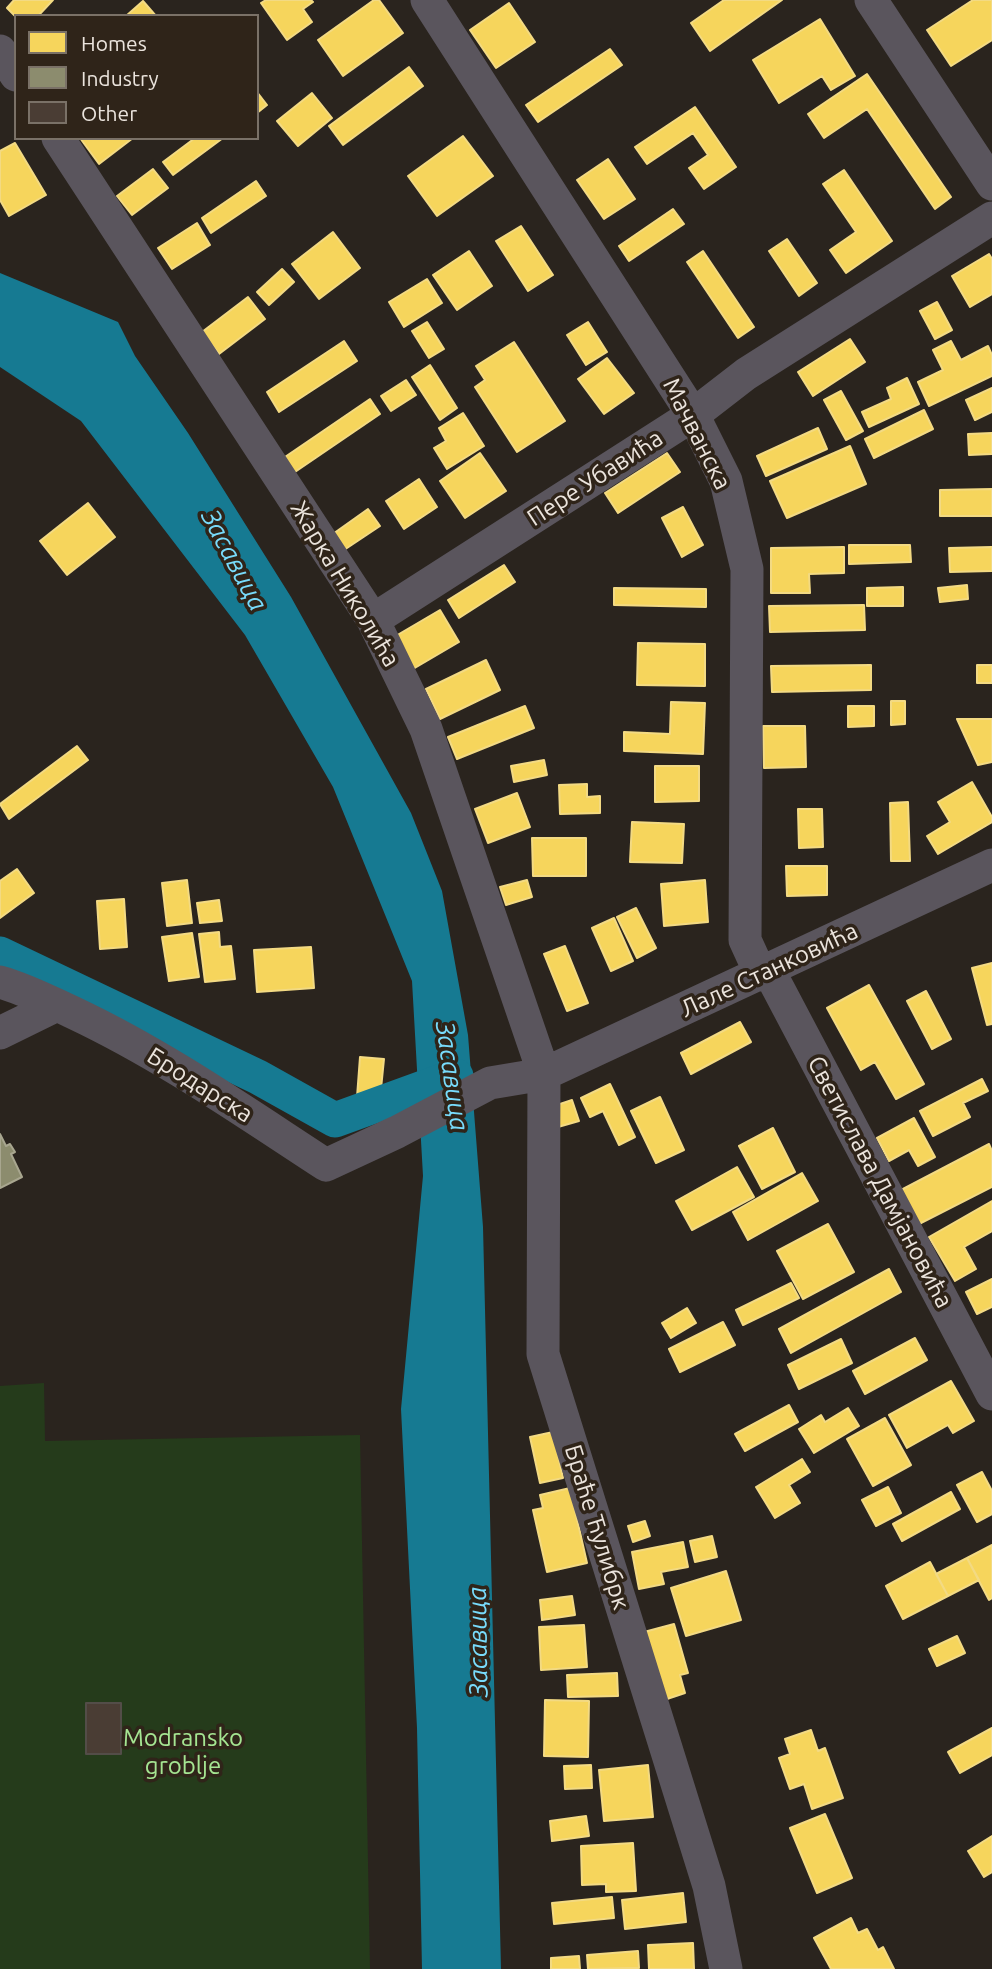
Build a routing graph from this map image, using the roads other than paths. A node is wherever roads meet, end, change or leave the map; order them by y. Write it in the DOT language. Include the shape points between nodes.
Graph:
graph roads {
  1 [pos="427,0"];
  2 [pos="871,0"];
  3 [pos="0,51"];
  4 [pos="14,72"];
  5 [pos="59,140"];
  6 [pos="992,184"];
  7 [pos="992,218"];
  8 [pos="693,415"];
  9 [pos="373,620"];
  10 [pos="992,865"];
  11 [pos="765,973"];
  12 [pos="0,982"];
  13 [pos="57,1005"];
  14 [pos="0,1033"];
  15 [pos="544,1074"];
  16 [pos="397,1132"];
  17 [pos="992,1394"];
  18 [pos="726,1969"];
  1 -- 8 [label="street, Мачванска"];
  2 -- 6 [label="street"];
  3 -- 4 [label="street"];
  5 -- 9 [label="street, Жарка Николића"];
  7 -- 8 [label="street, Пере Убавића" via="746,373"];
  8 -- 9 [label="street, Пере Убавића"];
  8 -- 11 [label="street, Мачванска" via="726,481 747,569 745,940"];
  9 -- 15 [label="street, Жарка Николића" via="426,729"];
  10 -- 11 [label="street, Лале Станковића"];
  11 -- 15 [label="street, Лале Станковића"];
  11 -- 17 [label="street, Светислава Дамјановића"];
  12 -- 13 [label="street"];
  13 -- 14 [label="street"];
  13 -- 16 [label="street, Бродарска" via="176,1067 326,1165"];
  15 -- 16 [label="street, Лале Станковића" via="489,1083"];
  15 -- 18 [label="street, Браће Ћулибрк" via="543,1354 709,1886"];
}
